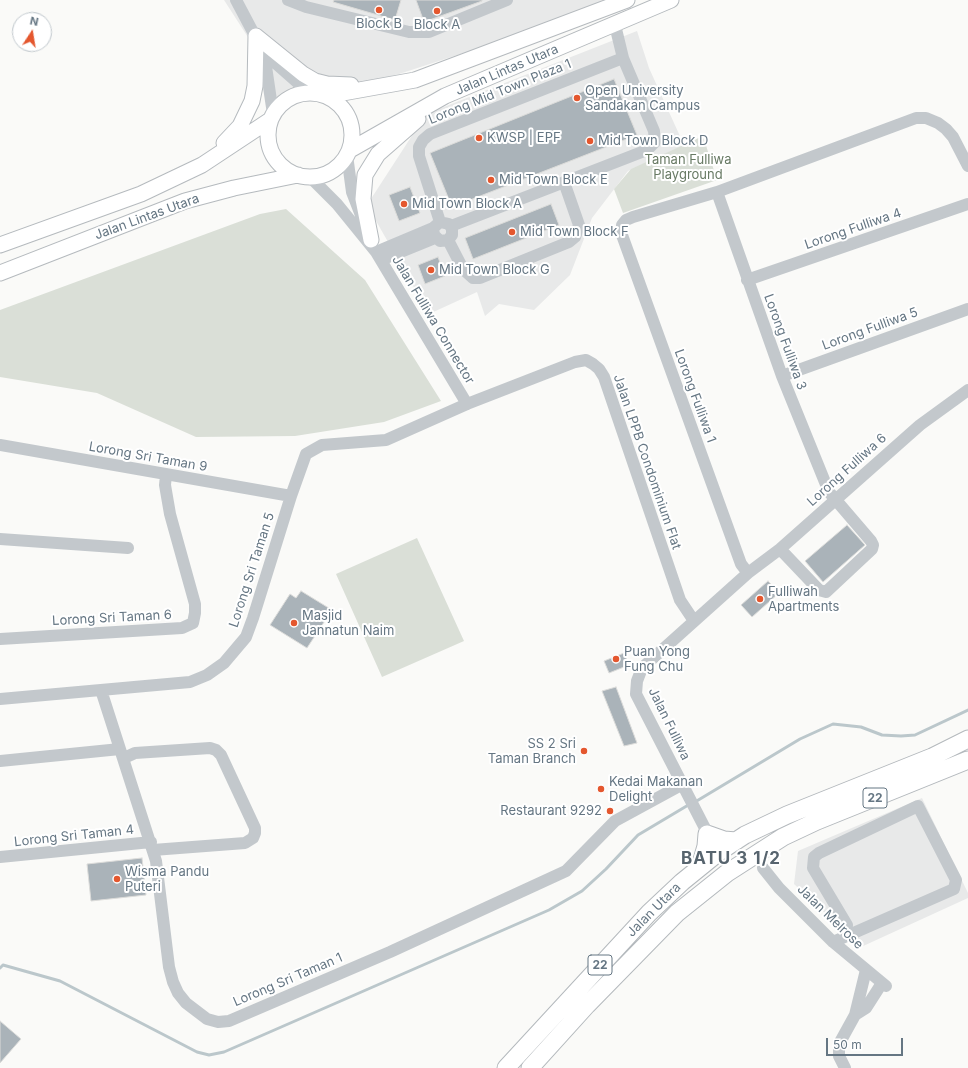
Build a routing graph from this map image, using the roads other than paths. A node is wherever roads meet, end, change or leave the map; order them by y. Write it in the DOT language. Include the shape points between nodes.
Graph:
graph roads {
  1 [pos="236,0"];
  2 [pos="288,0"];
  3 [pos="507,0"];
  4 [pos="627,0"];
  5 [pos="671,0"];
  6 [pos="615,25"];
  7 [pos="256,36"];
  8 [pos="264,53"];
  9 [pos="624,58"];
  10 [pos="415,80"];
  11 [pos="319,95"];
  12 [pos="445,96"];
  13 [pos="272,117"];
  14 [pos="349,152"];
  15 [pos="202,165"];
  16 [pos="968,166"];
  17 [pos="304,176"];
  18 [pos="564,182"];
  19 [pos="717,192"];
  20 [pos="968,204"];
  21 [pos="440,228"];
  22 [pos="0,245"];
  23 [pos="376,251"];
  24 [pos="0,273"];
  25 [pos="747,280"];
  26 [pos="968,309"];
  27 [pos="782,376"];
  28 [pos="968,390"];
  29 [pos="467,404"];
  30 [pos="386,440"];
  31 [pos="0,445"];
  32 [pos="166,475"];
  33 [pos="291,496"];
  34 [pos="835,499"];
  35 [pos="0,539"];
  36 [pos="128,548"];
  37 [pos="780,549"];
  38 [pos="748,574"];
  39 [pos="694,621"];
  40 [pos="0,639"];
  41 [pos="101,690"];
  42 [pos="0,699"];
  43 [pos="968,739"];
  44 [pos="122,753"];
  45 [pos="968,760"];
  46 [pos="0,761"];
  47 [pos="682,784"];
  48 [pos="707,834"];
  49 [pos="783,837"];
  50 [pos="736,840"];
  51 [pos="152,846"];
  52 [pos="719,852"];
  53 [pos="0,857"];
  54 [pos="700,867"];
  55 [pos="763,868"];
  56 [pos="727,873"];
  57 [pos="845,921"];
  58 [pos="862,929"];
  59 [pos="839,939"];
  60 [pos="866,970"];
  61 [pos="854,1015"];
  62 [pos="506,1068"];
  63 [pos="530,1068"];
  64 [pos="845,1068"];
  1 -- 7 [label="street"];
  2 -- 3 [label="street" via="306,7 409,32 429,32"];
  4 -- 10 [label="main road, Jalan Lintas Utara"];
  5 -- 6 [label="main road, Jalan Lintas Utara"];
  6 -- 9 [label="street"];
  6 -- 12 [label="main road, Jalan Lintas Utara"];
  7 -- 8 [label="street"];
  7 -- 10 [label="main road" via="303,74 327,84 351,85"];
  7 -- 15 [label="main road" via="255,86 247,114 231,137"];
  8 -- 11 [label="street" via="306,90"];
  8 -- 13 [label="street"];
  9 -- 18 [label="street" via="654,130 655,142 647,150"];
  9 -- 21 [label="street, Lorong Mid Town Plaza 1" via="430,134 423,140 419,156"];
  10 -- 11 [label="main road, Jalan Lintas Utara"];
  11 -- 13 [label="main road" via="297,95 283,102"];
  11 -- 14 [label="main road" via="340,105 349,118 352,134"];
  12 -- 14 [label="main road, Jalan Lintas Utara"];
  12 -- 23 [label="main road" via="378,154 371,164 363,185 363,199"];
  13 -- 15 [label="main road, Jalan Lintas Utara"];
  13 -- 17 [label="main road" via="268,134 276,160 285,169"];
  14 -- 17 [label="main road" via="341,164 332,171 322,176"];
  14 -- 23 [label="street, Jalan Fulliwa Connector" via="353,197"];
  15 -- 22 [label="main road, Jalan Lintas Utara" via="141,194"];
  16 -- 19 [label="street" via="953,137 938,123 926,118 916,118"];
  17 -- 23 [label="street, Jalan Fulliwa Connector" via="337,204"];
  17 -- 24 [label="main road, Jalan Lintas Utara" via="234,188 185,201"];
  18 -- 21 [label="street"];
  18 -- 21 [label="street" via="579,224 575,237 569,242 480,278 473,278 463,269 448,240 453,232"];
  19 -- 25 [label="street, Lorong Fulliwa 3"];
  19 -- 38 [label="street, Lorong Fulliwa 1" via="626,220 622,226 622,235 738,556"];
  20 -- 25 [label="street, Lorong Fulliwa 4"];
  21 -- 23 [label="street"];
  23 -- 29 [label="street, Jalan Fulliwa Connector"];
  25 -- 27 [label="street, Lorong Fulliwa 3"];
  26 -- 27 [label="street, Lorong Fulliwa 5"];
  27 -- 34 [label="street, Lorong Fulliwa 3" via="829,492"];
  28 -- 34 [label="street, Lorong Fulliwa 6" via="920,424"];
  29 -- 30 [label="street, Jalan LPPB Condominium Flat"];
  29 -- 39 [label="street, Jalan LPPB Condominium Flat" via="575,362 586,360 599,369 604,377 680,600"];
  30 -- 33 [label="street, Lorong Sri Taman 5" via="316,447 306,454"];
  31 -- 32 [label="street, Lorong Sri Taman 9"];
  32 -- 33 [label="street, Lorong Sri Taman 9"];
  32 -- 40 [label="street, Lorong Sri Taman 6" via="165,485 170,514 195,604 193,623 182,628"];
  33 -- 41 [label="street, Lorong Sri Taman 5" via="253,618 246,637 234,652 208,675 190,682"];
  34 -- 37 [label="street, Lorong Fulliwa 6"];
  34 -- 37 [label="street, Lorong Fulliwa 3" via="873,545 872,549 826,592 818,590"];
  35 -- 36 [label="street"];
  37 -- 38 [label="street, Lorong Fulliwa 6"];
  38 -- 39 [label="street, Jalan Fulliwa"];
  39 -- 47 [label="street, Jalan Fulliwa" via="642,668 636,694"];
  41 -- 42 [label="street, Lorong Sri Taman 5"];
  41 -- 44 [label="street, Lorong Sri Taman 1"];
  43 -- 50 [label="highway, Jalan Utara / 22" via="932,757 787,815"];
  44 -- 46 [label="street"];
  44 -- 51 [label="street, Lorong Sri Taman 1"];
  44 -- 51 [label="street, Lorong Sri Taman 4" via="210,748 216,750 221,755 256,833 245,843"];
  45 -- 49 [label="highway, Jalan Utara / 22"];
  47 -- 48 [label="street, Jalan Fulliwa"];
  47 -- 51 [label="street, Lorong Sri Taman 1" via="615,821 566,871 390,952 228,1021 207,1019 186,1003 173,982"];
  48 -- 50 [label="highway" via="724,840"];
  48 -- 52 [label="street, Jalan Fulliwa"];
  48 -- 54 [label="highway"];
  49 -- 52 [label="highway" via="764,842 737,855 729,856"];
  49 -- 55 [label="street" via="767,854"];
  49 -- 56 [label="highway, Jalan Utara / 22"];
  50 -- 52 [label="highway, Jalan Utara / 22"];
  51 -- 53 [label="street, Lorong Sri Taman 4"];
  52 -- 54 [label="highway, Jalan Utara / 22"];
  54 -- 62 [label="highway, Jalan Utara / 22" via="649,913"];
  55 -- 56 [label="street" via="749,865"];
  55 -- 59 [label="street, Jalan Melrose" via="779,888"];
  56 -- 63 [label="highway, Jalan Utara / 22" via="677,913"];
  57 -- 58 [label="street" via="852,927"];
  57 -- 58 [label="street" via="813,868 814,858 819,853 918,806 956,880 956,886 952,891"];
  57 -- 59 [label="street" via="848,928"];
  58 -- 59 [label="street"];
  59 -- 60 [label="street, Jalan Melrose"];
  60 -- 61 [label="street"];
  60 -- 61 [label="street, Jalan Melrose" via="884,984 866,1008"];
  61 -- 64 [label="street, Jalan Melrose" via="839,1044 839,1056"];
}
